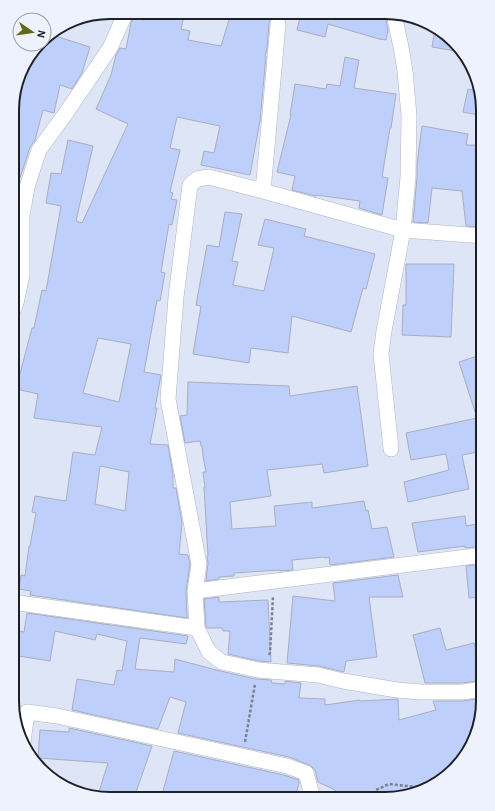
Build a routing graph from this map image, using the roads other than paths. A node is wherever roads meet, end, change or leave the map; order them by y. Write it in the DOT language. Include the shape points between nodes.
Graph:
graph roads {
  1 [pos="123,19"];
  2 [pos="395,20"];
  3 [pos="278,24"];
  4 [pos="263,191"];
  5 [pos="403,230"];
  6 [pos="476,235"];
  7 [pos="19,289"];
  8 [pos="391,448"];
  9 [pos="476,556"];
  10 [pos="195,591"];
  11 [pos="19,603"];
  12 [pos="197,628"];
  13 [pos="476,690"];
  14 [pos="24,731"];
  15 [pos="311,792"];
  1 -- 7 [label="street" via="110,48 40,150 27,187 22,216 22,275"];
  2 -- 5 [label="street" via="410,116"];
  3 -- 4 [label="street"];
  4 -- 5 [label="street"];
  4 -- 10 [label="street" via="209,177 196,179 190,185 176,297 168,399 199,564"];
  5 -- 6 [label="street"];
  5 -- 8 [label="street" via="381,354"];
  9 -- 10 [label="street"];
  10 -- 12 [label="street"];
  11 -- 12 [label="street"];
  12 -- 13 [label="street" via="209,652 222,662 258,670 318,675 397,690"];
  14 -- 15 [label="street" via="27,712 57,716 288,766 306,773"];
}
